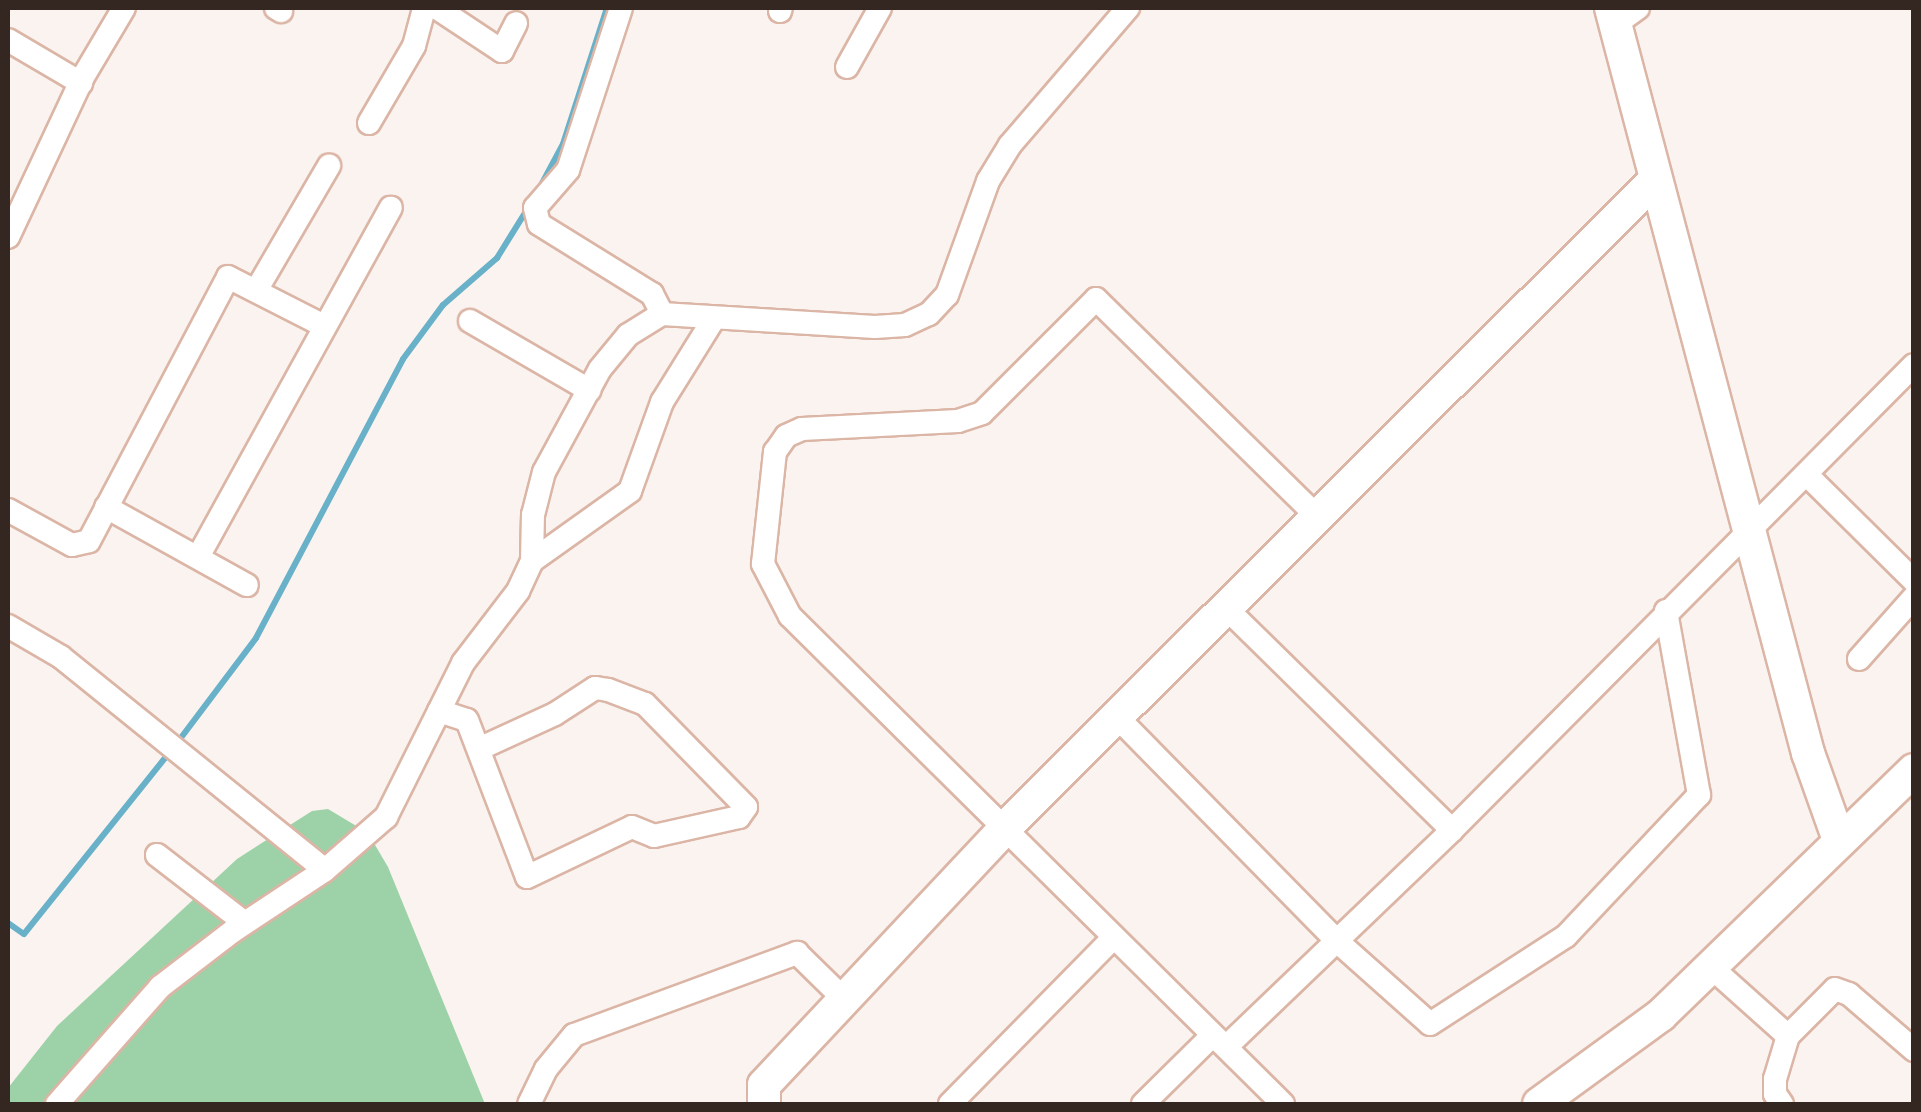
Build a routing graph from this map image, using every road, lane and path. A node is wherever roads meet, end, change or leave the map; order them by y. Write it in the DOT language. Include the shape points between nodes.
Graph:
graph roads {
  1 [pos="124,8"];
  2 [pos="424,8"];
  3 [pos="436,8"];
  4 [pos="620,8"];
  5 [pos="880,8"];
  6 [pos="1126,8"];
  7 [pos="1622,13"];
  8 [pos="516,23"];
  9 [pos="8,40"];
  10 [pos="848,67"];
  11 [pos="80,83"];
  12 [pos="368,123"];
  13 [pos="328,166"];
  14 [pos="1655,180"];
  15 [pos="391,208"];
  16 [pos="8,237"];
  17 [pos="257,289"];
  18 [pos="662,314"];
  19 [pos="713,320"];
  20 [pos="470,321"];
  21 [pos="324,326"];
  22 [pos="1914,365"];
  23 [pos="588,390"];
  24 [pos="1807,474"];
  25 [pos="106,507"];
  26 [pos="8,510"];
  27 [pos="1318,518"];
  28 [pos="1746,529"];
  29 [pos="198,557"];
  30 [pos="532,560"];
  31 [pos="1914,580"];
  32 [pos="247,584"];
  33 [pos="1914,597"];
  34 [pos="1226,608"];
  35 [pos="1666,612"];
  36 [pos="10,632"];
  37 [pos="1859,659"];
  38 [pos="439,710"];
  39 [pos="1117,717"];
  40 [pos="481,748"];
  41 [pos="1914,770"];
  42 [pos="1005,828"];
  43 [pos="1452,830"];
  44 [pos="1839,840"];
  45 [pos="157,855"];
  46 [pos="325,870"];
  47 [pos="244,924"];
  48 [pos="1114,937"];
  49 [pos="1338,942"];
  50 [pos="1712,968"];
  51 [pos="844,998"];
  52 [pos="1788,1036"];
  53 [pos="1219,1041"];
  54 [pos="1914,1050"];
  55 [pos="58,1104"];
  56 [pos="529,1104"];
  57 [pos="764,1104"];
  58 [pos="950,1104"];
  59 [pos="1143,1104"];
  60 [pos="1284,1104"];
  61 [pos="1539,1104"];
  62 [pos="1782,1104"];
  1 -- 11 [label="street"];
  2 -- 12 [label="street" via="414,46"];
  3 -- 8 [label="street" via="502,51"];
  4 -- 18 [label="street" via="568,170 535,208 539,224 652,294"];
  5 -- 10 [label="street"];
  6 -- 19 [label="street" via="1010,144 988,182 947,295 929,314 906,325 875,327"];
  7 -- 14 [label="street"];
  9 -- 11 [label="street"];
  11 -- 16 [label="street"];
  13 -- 17 [label="street"];
  14 -- 27 [label="street"];
  14 -- 28 [label="street"];
  15 -- 21 [label="street"];
  17 -- 21 [label="street"];
  17 -- 25 [label="street" via="228,277"];
  18 -- 19 [label="street"];
  18 -- 23 [label="street" via="628,335"];
  19 -- 30 [label="street" via="662,402 630,492"];
  20 -- 23 [label="street"];
  21 -- 29 [label="street"];
  22 -- 24 [label="street"];
  23 -- 30 [label="street" via="544,472"];
  24 -- 28 [label="street"];
  24 -- 31 [label="street"];
  25 -- 26 [label="street" via="88,540 72,544"];
  25 -- 29 [label="street"];
  27 -- 34 [label="street"];
  27 -- 42 [label="street" via="1096,299 982,414 802,429 786,436 775,452 763,564 773,590 790,616"];
  28 -- 35 [label="street"];
  28 -- 44 [label="street"];
  29 -- 32 [label="street"];
  30 -- 38 [label="street"];
  33 -- 37 [label="street"];
  34 -- 39 [label="street"];
  34 -- 43 [label="street"];
  35 -- 43 [label="street"];
  35 -- 49 [label="street" via="1700,795 1566,936 1430,1024"];
  36 -- 46 [label="street" via="61,657"];
  38 -- 40 [label="street" via="467,720"];
  38 -- 46 [label="street" via="386,817"];
  39 -- 42 [label="street"];
  39 -- 49 [label="street"];
  40 -- 40 [label="street" via="527,877 632,827 654,836 739,817 746,807 644,704 608,690 595,688"];
  41 -- 44 [label="street"];
  42 -- 48 [label="street"];
  42 -- 51 [label="street"];
  43 -- 49 [label="street"];
  44 -- 50 [label="street"];
  45 -- 47 [label="street"];
  46 -- 47 [label="street"];
  47 -- 55 [label="street" via="160,987"];
  48 -- 53 [label="street"];
  48 -- 58 [label="street"];
  49 -- 53 [label="street"];
  50 -- 52 [label="street"];
  50 -- 61 [label="street" via="1661,1015"];
  51 -- 56 [label="street" via="797,954 574,1035"];
  51 -- 57 [label="street" via="764,1085"];
  52 -- 54 [label="street" via="1835,989"];
  52 -- 62 [label="street" via="1775,1079"];
  53 -- 59 [label="street"];
  53 -- 60 [label="street"];
}
